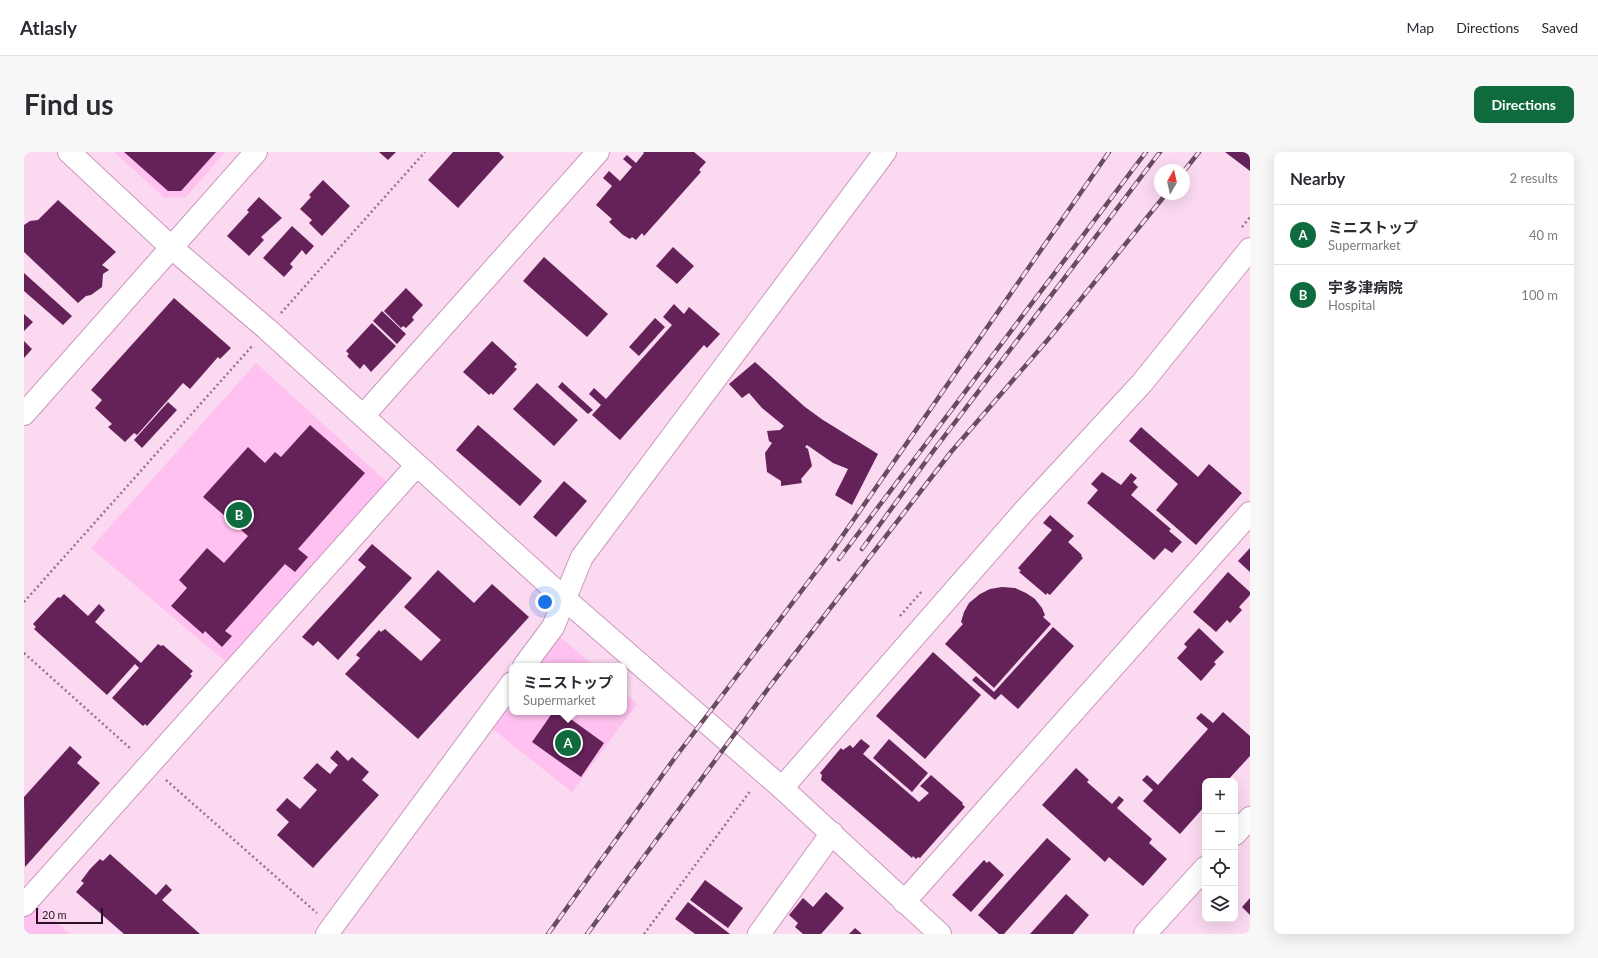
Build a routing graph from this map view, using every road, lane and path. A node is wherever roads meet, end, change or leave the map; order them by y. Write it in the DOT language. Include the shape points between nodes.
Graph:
graph roads {
  1 [pos="69,152"];
  2 [pos="256,152"];
  3 [pos="425,152"];
  4 [pos="598,152"];
  5 [pos="885,152"];
  6 [pos="172,248"];
  7 [pos="1247,262"];
  8 [pos="267,329"];
  9 [pos="24,414"];
  10 [pos="363,416"];
  11 [pos="416,466"];
  12 [pos="1250,513"];
  13 [pos="566,600"];
  14 [pos="24,602"];
  15 [pos="24,653"];
  16 [pos="526,663"];
  17 [pos="509,687"];
  18 [pos="150,765"];
  19 [pos="782,788"];
  20 [pos="750,792"];
  21 [pos="1250,818"];
  22 [pos="1238,831"];
  23 [pos="832,833"];
  24 [pos="1202,871"];
  25 [pos="904,902"];
  26 [pos="24,906"];
  27 [pos="330,930"];
  28 [pos="644,934"];
  29 [pos="759,934"];
  30 [pos="940,934"];
  31 [pos="1145,934"];
  1 -- 6 [label="street"];
  2 -- 6 [label="street"];
  3 -- 8 [label="path"];
  4 -- 10 [label="street"];
  5 -- 13 [label="street" via="582,558"];
  6 -- 8 [label="street"];
  6 -- 9 [label="street"];
  7 -- 19 [label="street"];
  8 -- 10 [label="street"];
  8 -- 14 [label="path"];
  10 -- 11 [label="street"];
  11 -- 13 [label="street"];
  11 -- 18 [label="street"];
  12 -- 25 [label="street"];
  13 -- 16 [label="street" via="553,627"];
  13 -- 19 [label="street"];
  15 -- 18 [label="path"];
  17 -- 27 [label="street"];
  18 -- 26 [label="street"];
  18 -- 27 [label="path"];
  19 -- 23 [label="street"];
  20 -- 28 [label="path"];
  21 -- 22 [label="street"];
  23 -- 25 [label="street"];
  23 -- 29 [label="street"];
  24 -- 31 [label="street"];
  25 -- 30 [label="street"];
}
